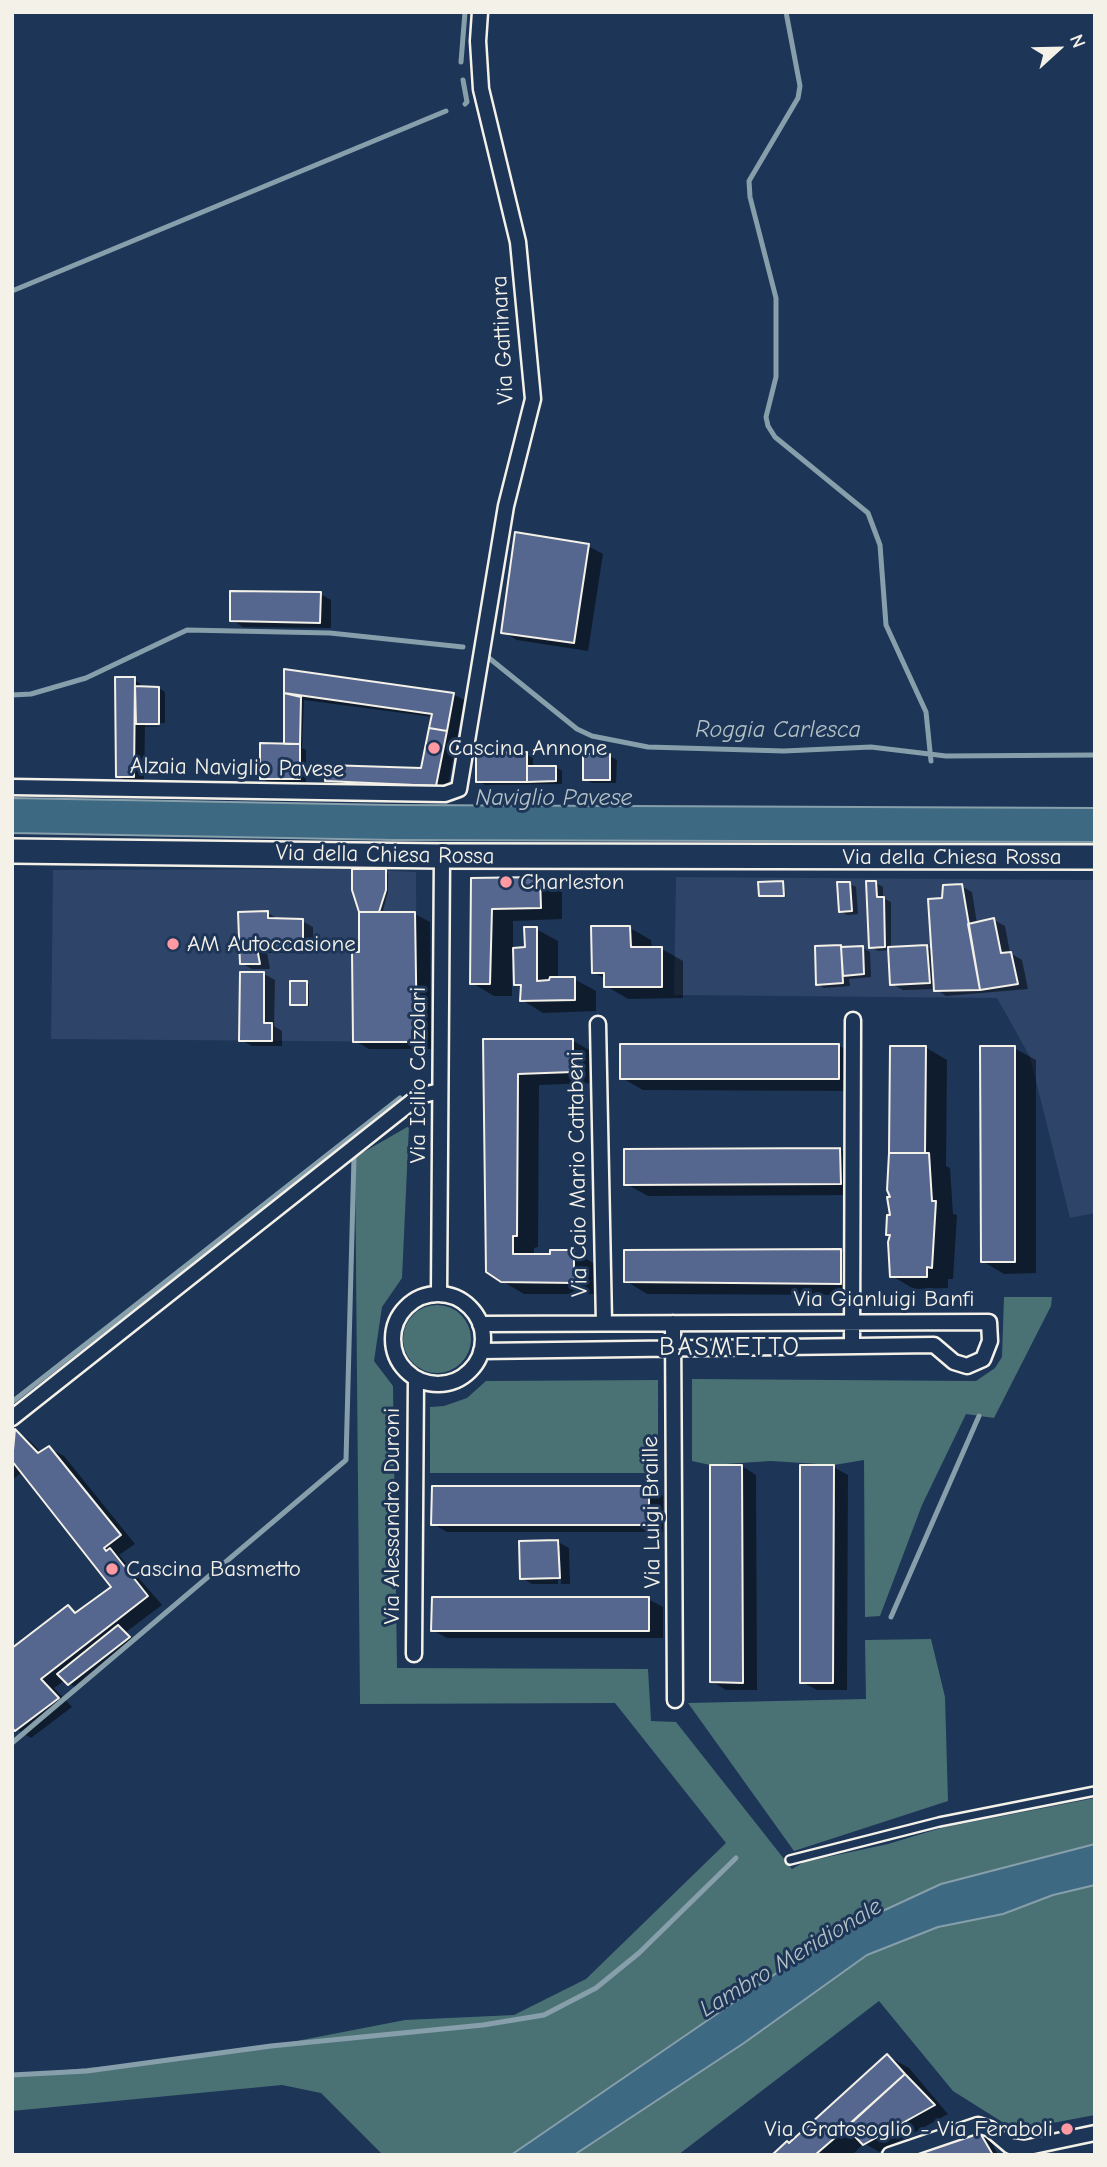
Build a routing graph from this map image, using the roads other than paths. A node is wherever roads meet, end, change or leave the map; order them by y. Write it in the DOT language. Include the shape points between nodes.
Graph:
graph roads {
  1 [pos="480,12"];
  2 [pos="12,788"];
  3 [pos="458,789"];
  4 [pos="12,851"];
  5 [pos="442,856"];
  6 [pos="1095,857"];
  7 [pos="853,1020"];
  8 [pos="598,1024"];
  9 [pos="440,1091"];
  10 [pos="439,1294"];
  11 [pos="853,1322"];
  12 [pos="604,1323"];
  13 [pos="673,1323"];
  14 [pos="480,1324"];
  15 [pos="852,1346"];
  16 [pos="674,1349"];
  17 [pos="481,1351"];
  18 [pos="416,1379"];
  19 [pos="12,1418"];
  20 [pos="414,1654"];
  21 [pos="675,1700"];
  22 [pos="1095,1791"];
  23 [pos="790,1860"];
  24 [pos="1095,2133"];
  25 [pos="1022,2151"];
  26 [pos="890,2155"];
  1 -- 3 [label="street, Via Gattinara" via="481,89 518,242 533,399 506,506"];
  2 -- 3 [label="street, Alzaia Naviglio Pavese" via="445,794"];
  4 -- 5 [label="main road, Via della Chiesa Rossa"];
  5 -- 6 [label="main road, Via della Chiesa Rossa"];
  5 -- 9 [label="street, Via Icilio Calzolari"];
  7 -- 11 [label="street"];
  8 -- 12 [label="street, Via Caio Mario Cattabeni"];
  9 -- 10 [label="street, Via Icilio Calzolari"];
  9 -- 19 [label="street" via="419,1096"];
  10 -- 14 [label="street" via="465,1303"];
  10 -- 18 [label="street" via="408,1306 394,1329 396,1357"];
  11 -- 13 [label="street, Via Gianluigi Banfi"];
  11 -- 15 [label="street"];
  11 -- 15 [label="street, Via Gianluigi Banfi" via="989,1322 990,1341 983,1359 967,1366 954,1362 934,1345"];
  12 -- 13 [label="street, Via Gianluigi Banfi"];
  12 -- 14 [label="street, Via Gianluigi Banfi"];
  13 -- 16 [label="street, Via Luigi Braille"];
  14 -- 17 [label="street"];
  15 -- 16 [label="street, Via Gianluigi Banfi"];
  16 -- 17 [label="street, Via Gianluigi Banfi"];
  16 -- 21 [label="street, Via Luigi Braille"];
  17 -- 18 [label="street" via="472,1368 454,1381 435,1384"];
  18 -- 20 [label="street, Via Alessandro Duroni"];
  22 -- 23 [label="lane" via="939,1822"];
  24 -- 25 [label="street"];
  25 -- 26 [label="street" via="978,2125"];
}
